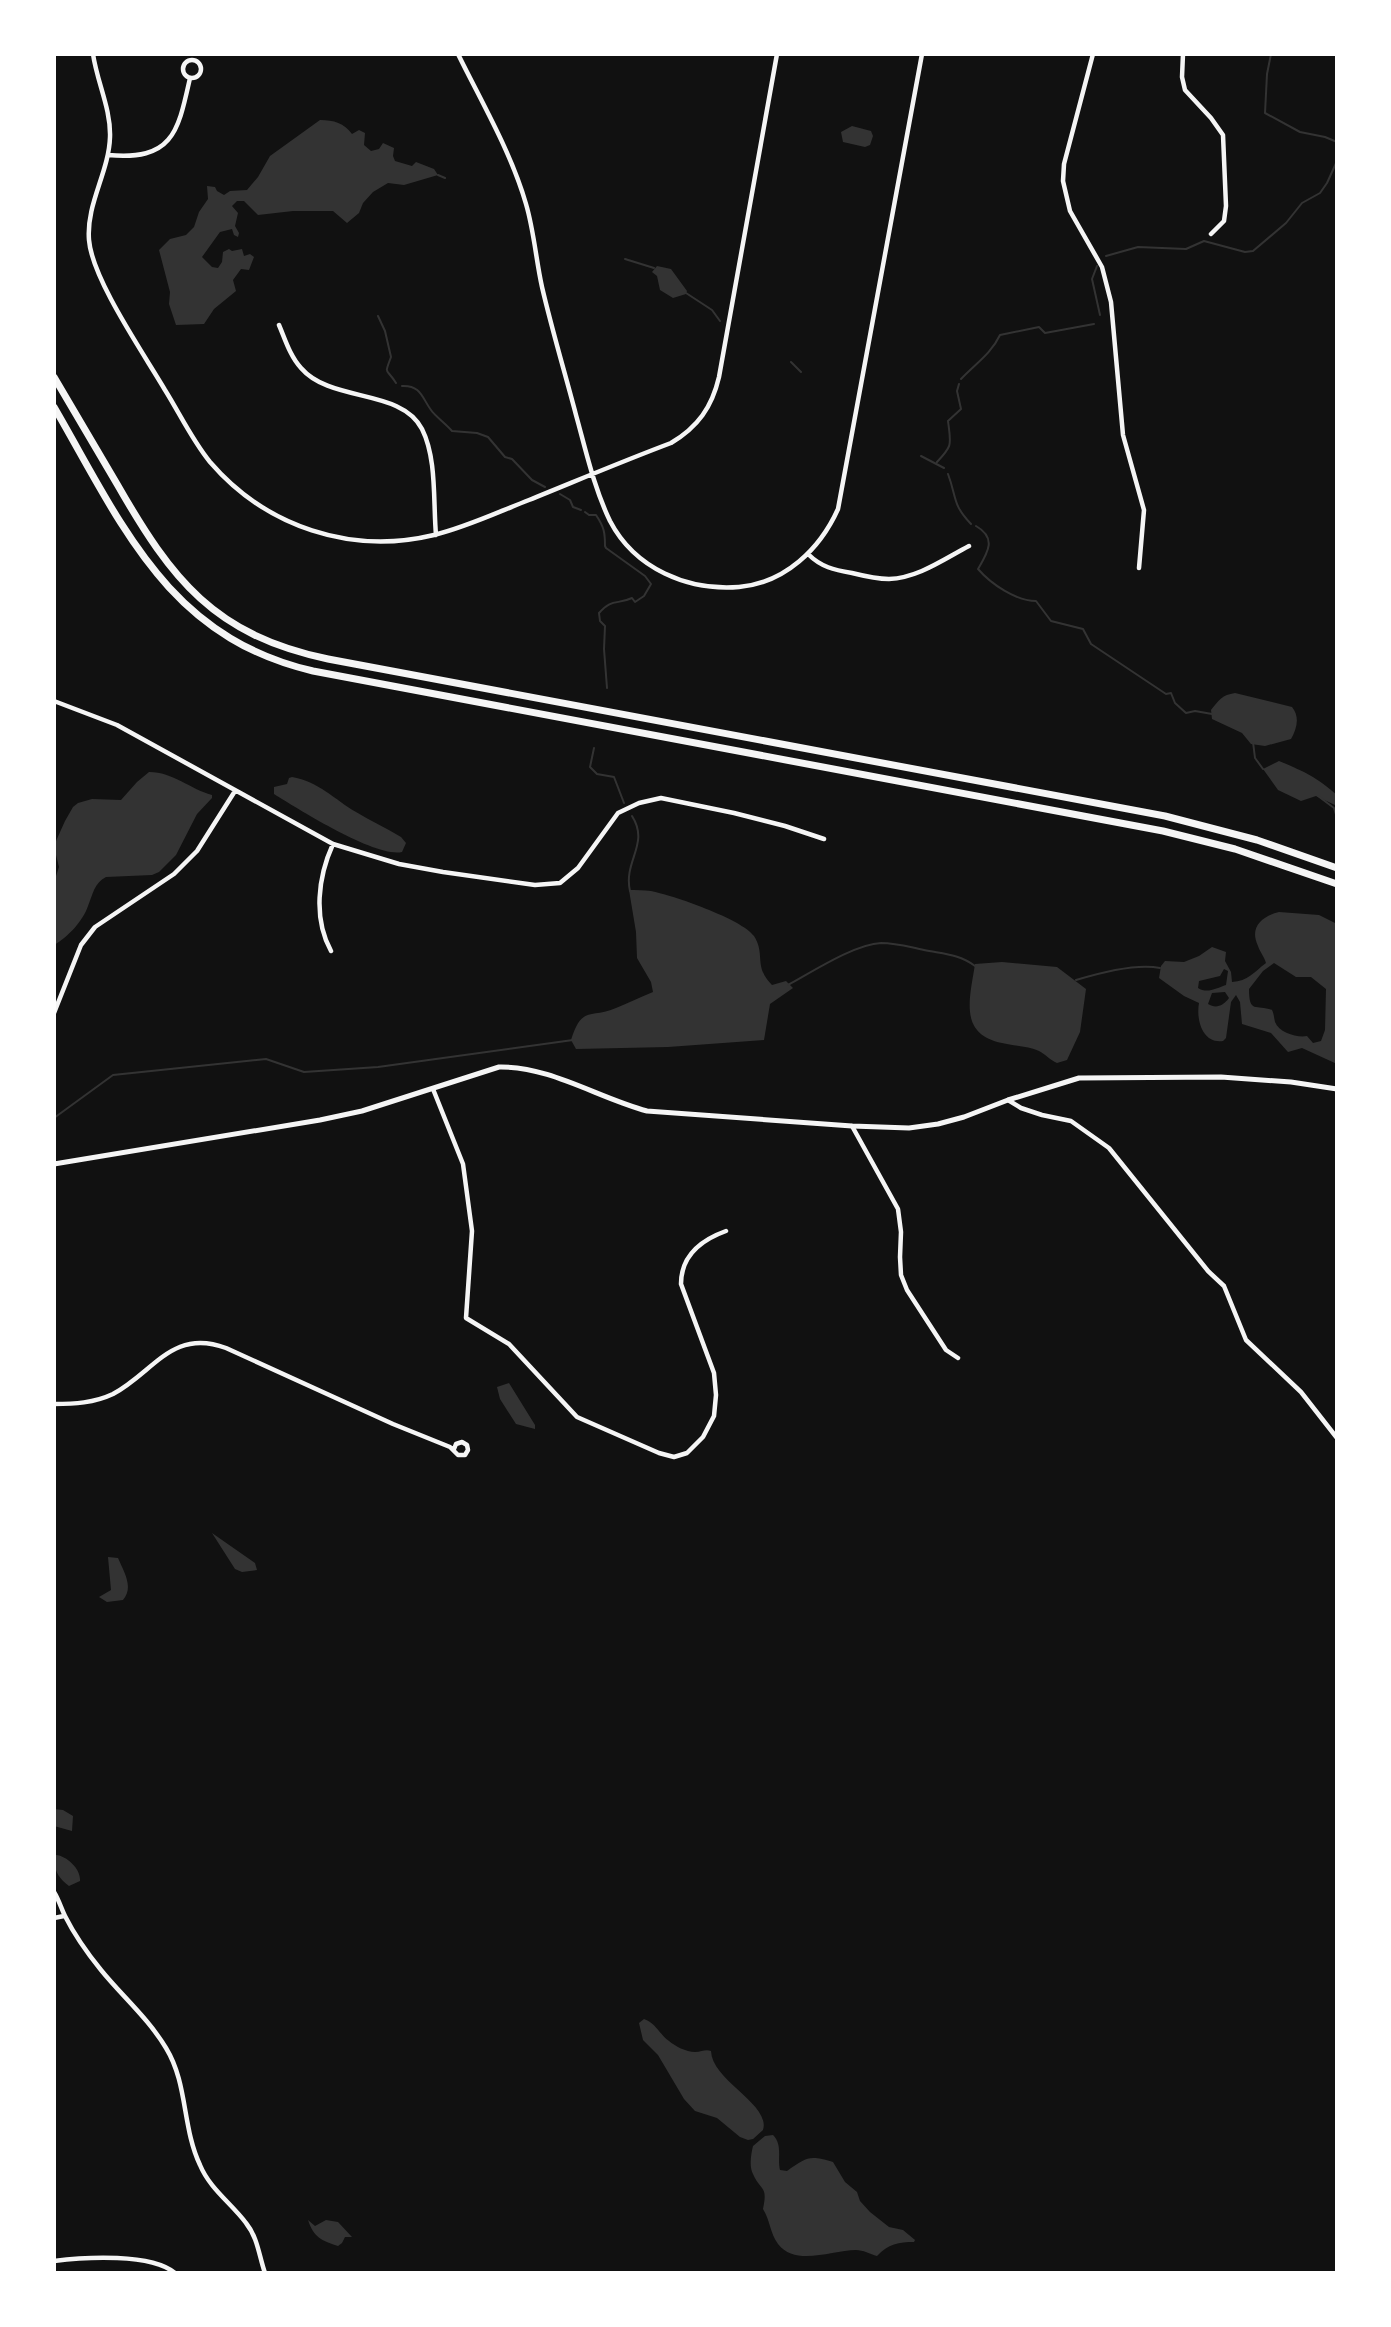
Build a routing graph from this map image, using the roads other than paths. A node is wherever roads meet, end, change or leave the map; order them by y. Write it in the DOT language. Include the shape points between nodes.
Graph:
graph roads {
  1 [pos="93,54"];
  2 [pos="458,54"];
  3 [pos="777,54"];
  4 [pos="922,54"];
  5 [pos="1093,54"];
  6 [pos="1184,54"];
  7 [pos="190,78"];
  8 [pos="108,155"];
  9 [pos="1211,234"];
  10 [pos="279,325"];
  11 [pos="54,377"];
  12 [pos="54,407"];
  13 [pos="593,475"];
  14 [pos="436,535"];
  15 [pos="968,546"];
  16 [pos="808,554"];
  17 [pos="1139,568"];
  18 [pos="54,701"];
  19 [pos="235,791"];
  20 [pos="824,839"];
  21 [pos="333,844"];
  22 [pos="1337,868"];
  23 [pos="1337,884"];
  24 [pos="331,951"];
  25 [pos="54,1013"];
  26 [pos="433,1089"];
  27 [pos="1337,1089"];
  28 [pos="1008,1100"];
  29 [pos="852,1126"];
  30 [pos="54,1164"];
  31 [pos="726,1231"];
  32 [pos="958,1358"];
  33 [pos="54,1404"];
  34 [pos="1337,1438"];
  35 [pos="454,1449"];
  36 [pos="54,1892"];
  37 [pos="64,1916"];
  38 [pos="54,1919"];
  39 [pos="54,2261"];
  40 [pos="175,2273"];
  41 [pos="265,2273"];
  1 -- 8 [label="street" via="111,136"];
  2 -- 13 [label="street" via="527,206 546,301"];
  3 -- 13 [label="street" via="713,398 685,435"];
  4 -- 16 [label="street" via="842,491 831,524"];
  5 -- 17 [label="street" via="1063,181 1070,211 1102,267 1111,302 1123,435 1144,510"];
  6 -- 9 [label="street" via="1185,90 1223,135 1226,206 1224,221"];
  7 -- 7 [label="street" via="201,72 194,60 184,68"];
  7 -- 8 [label="street" via="181,118 166,143 141,156"];
  8 -- 14 [label="street" via="89,221 93,258 110,295 210,461 265,510 306,529 370,542"];
  10 -- 14 [label="street" via="293,356 312,378 397,407 421,426 430,459"];
  11 -- 22 [label="highway" via="153,545 175,574 219,613 282,647 1177,818"];
  12 -- 23 [label="highway" via="132,540 168,589 224,635 278,661 1152,828 1235,849"];
  13 -- 14 [label="street"];
  13 -- 16 [label="street" via="623,540 652,567 688,583 747,586 779,575"];
  15 -- 16 [label="street" via="921,570 889,579 837,571"];
  18 -- 19 [label="street" via="117,725"];
  19 -- 21 [label="street"];
  19 -- 25 [label="street" via="197,850 174,874 95,928 81,945"];
  20 -- 21 [label="street" via="747,816 661,798 618,813 578,868 560,883 535,885 399,864"];
  21 -- 24 [label="street" via="324,863 320,908 324,938"];
  26 -- 29 [label="street" via="480,1071 516,1067 646,1111"];
  26 -- 30 [label="street" via="320,1120"];
  26 -- 31 [label="street" via="463,1164 472,1231 466,1318 509,1344 578,1417 674,1457 687,1453 703,1437 714,1416 713,1373 681,1277 690,1253 701,1242"];
  27 -- 28 [label="street" via="1221,1077 1104,1077 1079,1078"];
  28 -- 29 [label="street" via="938,1124"];
  28 -- 34 [label="street" via="1071,1121 1109,1148 1224,1286 1246,1340 1301,1391"];
  29 -- 32 [label="street" via="898,1209 901,1275 907,1290 946,1350"];
  33 -- 35 [label="street" via="85,1403 111,1395 159,1357 202,1342 226,1348"];
  36 -- 37 [label="street"];
  37 -- 38 [label="street"];
  37 -- 41 [label="street" via="101,1969 153,2028 174,2062 198,2162 219,2196 247,2224"];
  39 -- 40 [label="street" via="126,2259 168,2267"];
}
